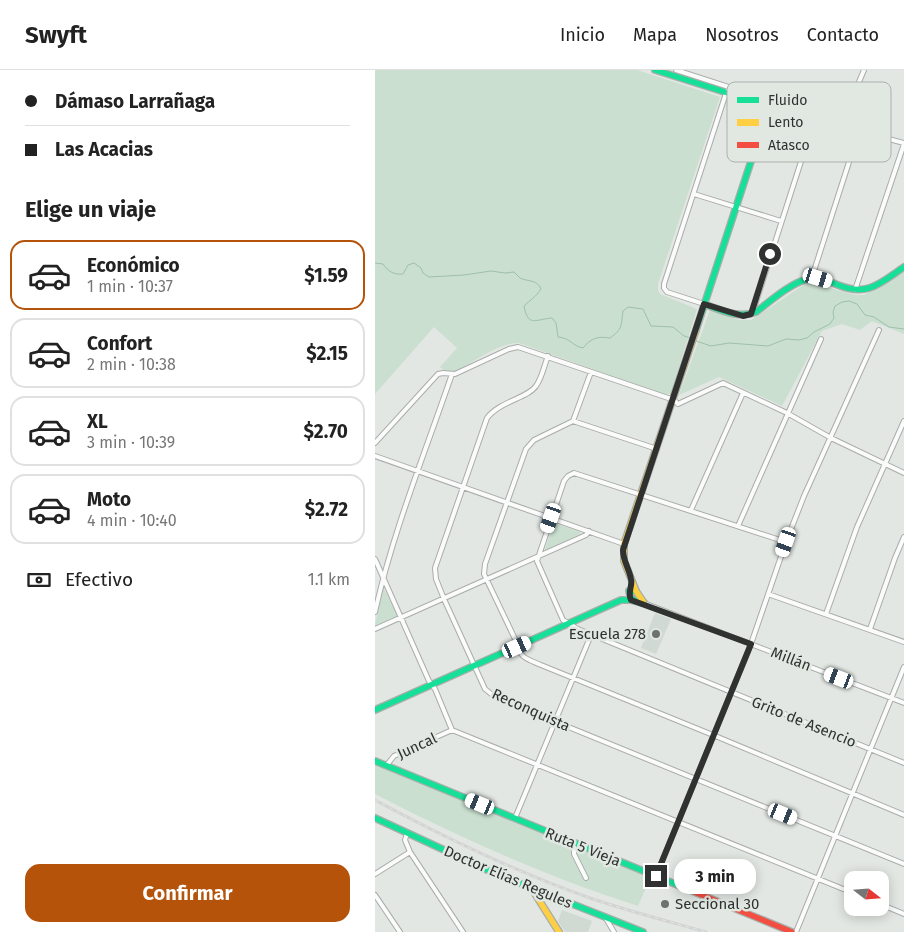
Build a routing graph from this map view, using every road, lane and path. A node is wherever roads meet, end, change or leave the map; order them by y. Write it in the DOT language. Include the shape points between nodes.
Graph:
graph roads {
  1 [pos="655,70"];
  2 [pos="676,70"];
  3 [pos="863,70"];
  4 [pos="858,82"];
  5 [pos="727,90"];
  6 [pos="891,140"];
  7 [pos="904,144"];
  8 [pos="751,162"];
  9 [pos="800,162"];
  10 [pos="849,162"];
  11 [pos="694,194"];
  12 [pos="736,207"];
  13 [pos="781,221"];
  14 [pos="904,267"];
  15 [pos="812,278"];
  16 [pos="855,290"];
  17 [pos="704,304"];
  18 [pos="751,314"];
  19 [pos="879,330"];
  20 [pos="821,339"];
  21 [pos="547,356"];
  22 [pos="591,372"];
  23 [pos="452,374"];
  24 [pos="743,392"];
  25 [pos="673,400"];
  26 [pos="787,413"];
  27 [pos="573,421"];
  28 [pos="904,421"];
  29 [pos="831,438"];
  30 [pos="375,443"];
  31 [pos="657,449"];
  32 [pos="375,456"];
  33 [pos="885,464"];
  34 [pos="418,472"];
  35 [pos="904,473"];
  36 [pos="463,487"];
  37 [pos="641,493"];
  38 [pos="507,502"];
  39 [pos="691,510"];
  40 [pos="551,518"];
  41 [pos="738,526"];
  42 [pos="589,531"];
  43 [pos="904,537"];
  44 [pos="786,542"];
  45 [pos="624,544"];
  46 [pos="537,557"];
  47 [pos="375,559"];
  48 [pos="383,577"];
  49 [pos="487,580"];
  50 [pos="375,582"];
  51 [pos="381,584"];
  52 [pos="634,592"];
  53 [pos="769,594"];
  54 [pos="444,599"];
  55 [pos="621,600"];
  56 [pos="631,600"];
  57 [pos="644,603"];
  58 [pos="375,612"];
  59 [pos="826,614"];
  60 [pos="402,618"];
  61 [pos="569,624"];
  62 [pos="375,629"];
  63 [pos="870,629"];
  64 [pos="591,635"];
  65 [pos="904,642"];
  66 [pos="751,644"];
  67 [pos="517,647"];
  68 [pos="474,666"];
  69 [pos="904,667"];
  70 [pos="573,678"];
  71 [pos="432,684"];
  72 [pos="731,692"];
  73 [pos="891,698"];
  74 [pos="904,703"];
  75 [pos="375,710"];
  76 [pos="555,721"];
  77 [pos="452,730"];
  78 [pos="713,735"];
  79 [pos="870,749"];
  80 [pos="375,761"];
  81 [pos="904,763"];
  82 [pos="538,765"];
  83 [pos="386,766"];
  84 [pos="696,778"];
  85 [pos="852,793"];
  86 [pos="904,815"];
  87 [pos="375,818"];
  88 [pos="515,818"];
  89 [pos="677,823"];
  90 [pos="407,833"];
  91 [pos="835,836"];
  92 [pos="575,843"];
  93 [pos="410,852"];
  94 [pos="904,864"];
  95 [pos="375,874"];
  96 [pos="656,876"];
  97 [pos="586,878"];
  98 [pos="817,879"];
  99 [pos="531,889"];
  100 [pos="844,890"];
  101 [pos="375,895"];
  102 [pos="889,908"];
  103 [pos="904,914"];
  104 [pos="605,918"];
  105 [pos="399,932"];
  106 [pos="463,932"];
  107 [pos="559,932"];
  108 [pos="614,932"];
  109 [pos="643,932"];
  110 [pos="792,932"];
  111 [pos="796,932"];
  1 -- 5 [label="street"];
  2 -- 5 [label="street"];
  3 -- 4 [label="street"];
  5 -- 11 [label="street"];
  6 -- 7 [label="street"];
  7 -- 16 [label="street"];
  8 -- 12 [label="street"];
  9 -- 13 [label="street"];
  10 -- 15 [label="street"];
  11 -- 12 [label="street"];
  11 -- 17 [label="street" via="664,288 667,292"];
  12 -- 13 [label="street"];
  12 -- 17 [label="street"];
  13 -- 18 [label="street"];
  14 -- 16 [label="street" via="871,288"];
  15 -- 16 [label="street"];
  15 -- 18 [label="street" via="800,281"];
  17 -- 18 [label="street" via="743,316"];
  17 -- 25 [label="street"];
  19 -- 29 [label="street"];
  20 -- 26 [label="street"];
  21 -- 22 [label="street"];
  21 -- 23 [label="street" via="514,347"];
  21 -- 36 [label="street, Reconquista" via="536,386 497,407 487,418"];
  22 -- 25 [label="street"];
  22 -- 27 [label="street"];
  23 -- 30 [label="street" via="438,374"];
  23 -- 34 [label="street"];
  24 -- 25 [label="street" via="723,383 681,404"];
  24 -- 26 [label="street"];
  24 -- 39 [label="street"];
  25 -- 31 [label="street"];
  26 -- 29 [label="street"];
  26 -- 41 [label="street"];
  27 -- 31 [label="street"];
  27 -- 38 [label="street" via="527,446"];
  28 -- 33 [label="street"];
  29 -- 33 [label="street"];
  29 -- 44 [label="street"];
  31 -- 37 [label="street"];
  32 -- 34 [label="street"];
  33 -- 35 [label="street"];
  33 -- 59 [label="street" via="854,534"];
  34 -- 36 [label="street"];
  34 -- 48 [label="street"];
  36 -- 38 [label="street"];
  36 -- 54 [label="street, Reconquista" via="435,568"];
  37 -- 39 [label="street"];
  37 -- 40 [label="street" via="574,473 564,481"];
  37 -- 45 [label="street"];
  38 -- 40 [label="street"];
  38 -- 49 [label="street" via="485,564"];
  39 -- 41 [label="street"];
  40 -- 42 [label="street"];
  40 -- 46 [label="street"];
  41 -- 44 [label="street"];
  42 -- 45 [label="street"];
  42 -- 46 [label="street"];
  43 -- 63 [label="street"];
  44 -- 53 [label="street"];
  45 -- 52 [label="street" via="623,556"];
  46 -- 49 [label="street"];
  46 -- 61 [label="street" via="563,620"];
  47 -- 48 [label="street"];
  48 -- 51 [label="street"];
  48 -- 60 [label="street"];
  49 -- 54 [label="street"];
  49 -- 67 [label="street"];
  50 -- 51 [label="street"];
  51 -- 58 [label="street"];
  52 -- 55 [label="street"];
  52 -- 56 [label="street"];
  52 -- 57 [label="street"];
  53 -- 59 [label="street"];
  53 -- 66 [label="street"];
  54 -- 60 [label="street"];
  54 -- 68 [label="street, Reconquista"];
  55 -- 56 [label="street, Millán"];
  55 -- 61 [label="street"];
  56 -- 57 [label="street, Millán"];
  57 -- 66 [label="street, Millán"];
  59 -- 63 [label="street"];
  60 -- 62 [label="street"];
  60 -- 71 [label="street"];
  61 -- 64 [label="street, Grito de Asencio"];
  61 -- 67 [label="street"];
  63 -- 65 [label="street"];
  64 -- 70 [label="street"];
  64 -- 72 [label="street, Grito de Asencio"];
  66 -- 72 [label="street"];
  66 -- 73 [label="street, Millán"];
  67 -- 68 [label="street"];
  67 -- 70 [label="street" via="525,657"];
  68 -- 71 [label="street"];
  68 -- 76 [label="street, Reconquista" via="485,689 491,694"];
  69 -- 73 [label="street"];
  70 -- 76 [label="street"];
  70 -- 78 [label="street"];
  71 -- 75 [label="street"];
  71 -- 77 [label="street"];
  72 -- 78 [label="street"];
  72 -- 79 [label="street, Grito de Asencio"];
  73 -- 74 [label="street, Millán"];
  73 -- 79 [label="street"];
  76 -- 82 [label="street"];
  76 -- 84 [label="street, Reconquista"];
  77 -- 82 [label="street"];
  77 -- 83 [label="street, Juncal" via="395,756"];
  78 -- 84 [label="street"];
  78 -- 85 [label="street"];
  79 -- 81 [label="street, Grito de Asencio"];
  79 -- 85 [label="street"];
  80 -- 83 [label="street, Ruta 5 Vieja"];
  82 -- 88 [label="street"];
  82 -- 89 [label="street"];
  83 -- 88 [label="street, Ruta 5 Vieja"];
  84 -- 89 [label="street"];
  84 -- 91 [label="street, Reconquista"];
  85 -- 86 [label="street"];
  85 -- 91 [label="street"];
  87 -- 90 [label="street, Doctor Elías Regules"];
  88 -- 92 [label="street, Ruta 5 Vieja"];
  89 -- 96 [label="street"];
  89 -- 98 [label="street"];
  90 -- 93 [label="street" via="405,840"];
  90 -- 99 [label="street, Doctor Elías Regules"];
  91 -- 94 [label="street, Reconquista"];
  91 -- 98 [label="street"];
  92 -- 96 [label="street, Ruta 5 Vieja"];
  92 -- 97 [label="street" via="575,854"];
  93 -- 95 [label="street"];
  93 -- 106 [label="street"];
  96 -- 110 [label="street, Ruta 5 Vieja"];
  98 -- 100 [label="street"];
  98 -- 111 [label="street"];
  99 -- 104 [label="street, Doctor Elías Regules"];
  99 -- 107 [label="street"];
  101 -- 105 [label="street"];
  102 -- 103 [label="street"];
  104 -- 108 [label="street"];
  104 -- 109 [label="street, Doctor Elías Regules"];
}
